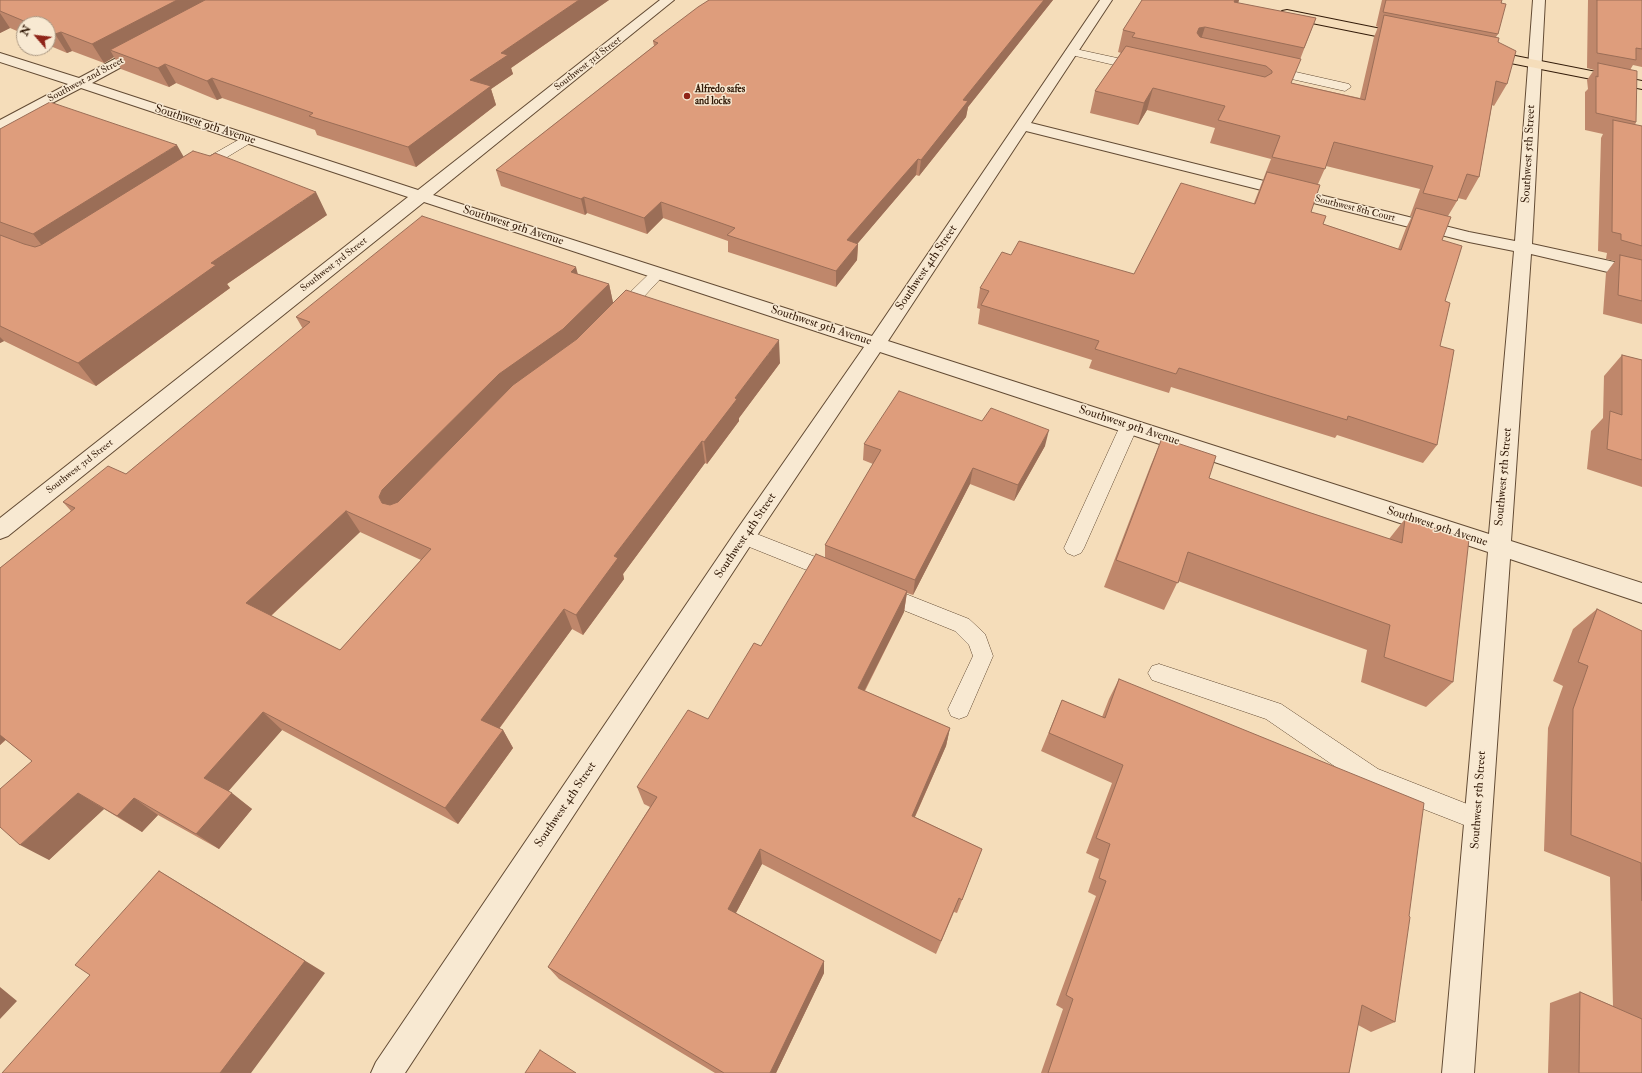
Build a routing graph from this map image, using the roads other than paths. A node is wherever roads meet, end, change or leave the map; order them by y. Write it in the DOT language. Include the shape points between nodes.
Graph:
graph roads {
  1 [pos="668,0"];
  2 [pos="1106,0"];
  3 [pos="1539,0"];
  4 [pos="1272,11"];
  5 [pos="1417,40"];
  6 [pos="152,44"];
  7 [pos="1472,51"];
  8 [pos="1071,52"];
  9 [pos="0,57"];
  10 [pos="1534,64"];
  11 [pos="1260,68"];
  12 [pos="1149,69"];
  13 [pos="80,84"];
  14 [pos="1642,85"];
  15 [pos="1345,87"];
  16 [pos="1022,125"];
  17 [pos="0,126"];
  18 [pos="246,139"];
  19 [pos="189,175"];
  20 [pos="421,196"];
  21 [pos="1524,248"];
  22 [pos="658,272"];
  23 [pos="1642,274"];
  24 [pos="609,323"];
  25 [pos="876,344"];
  26 [pos="1129,426"];
  27 [pos="0,530"];
  28 [pos="744,537"];
  29 [pos="1499,547"];
  30 [pos="1074,548"];
  31 [pos="848,579"];
  32 [pos="869,588"];
  33 [pos="1642,593"];
  34 [pos="1160,673"];
  35 [pos="959,709"];
  36 [pos="1477,819"];
  37 [pos="387,1073"];
  38 [pos="1458,1073"];
  1 -- 20 [label="street, Southwest 3rd Street"];
  2 -- 8 [label="street, Southwest 4th Street"];
  3 -- 10 [label="street, Southwest 5th Street"];
  4 -- 5 [label="main road"];
  6 -- 13 [label="street, Southwest 2nd Street"];
  7 -- 10 [label="main road"];
  8 -- 12 [label="lane"];
  8 -- 16 [label="street, Southwest 4th Street"];
  9 -- 13 [label="street, Southwest 9th Avenue"];
  10 -- 14 [label="main road"];
  10 -- 21 [label="street, Southwest 5th Street"];
  11 -- 15 [label="lane"];
  13 -- 17 [label="street, Southwest 2nd Street"];
  13 -- 18 [label="street, Southwest 9th Avenue"];
  16 -- 21 [label="street, Southwest 8th Court" via="1469,237"];
  16 -- 25 [label="street, Southwest 4th Street"];
  18 -- 19 [label="lane"];
  18 -- 20 [label="street, Southwest 9th Avenue"];
  20 -- 22 [label="street, Southwest 9th Avenue"];
  20 -- 27 [label="street, Southwest 3rd Street"];
  21 -- 23 [label="street, Southwest 8th Court"];
  21 -- 29 [label="street, Southwest 5th Street"];
  22 -- 24 [label="lane"];
  22 -- 25 [label="street, Southwest 9th Avenue"];
  25 -- 26 [label="street, Southwest 9th Avenue"];
  25 -- 28 [label="street, Southwest 4th Street"];
  26 -- 29 [label="street, Southwest 9th Avenue"];
  26 -- 30 [label="lane"];
  28 -- 31 [label="lane"];
  28 -- 37 [label="street, Southwest 4th Street"];
  29 -- 33 [label="street, Southwest 9th Avenue"];
  29 -- 36 [label="street, Southwest 5th Street"];
  32 -- 35 [label="lane" via="962,625 978,640 983,656"];
  34 -- 36 [label="lane" via="1273,712 1370,777"];
  36 -- 38 [label="street, Southwest 5th Street"];
}
